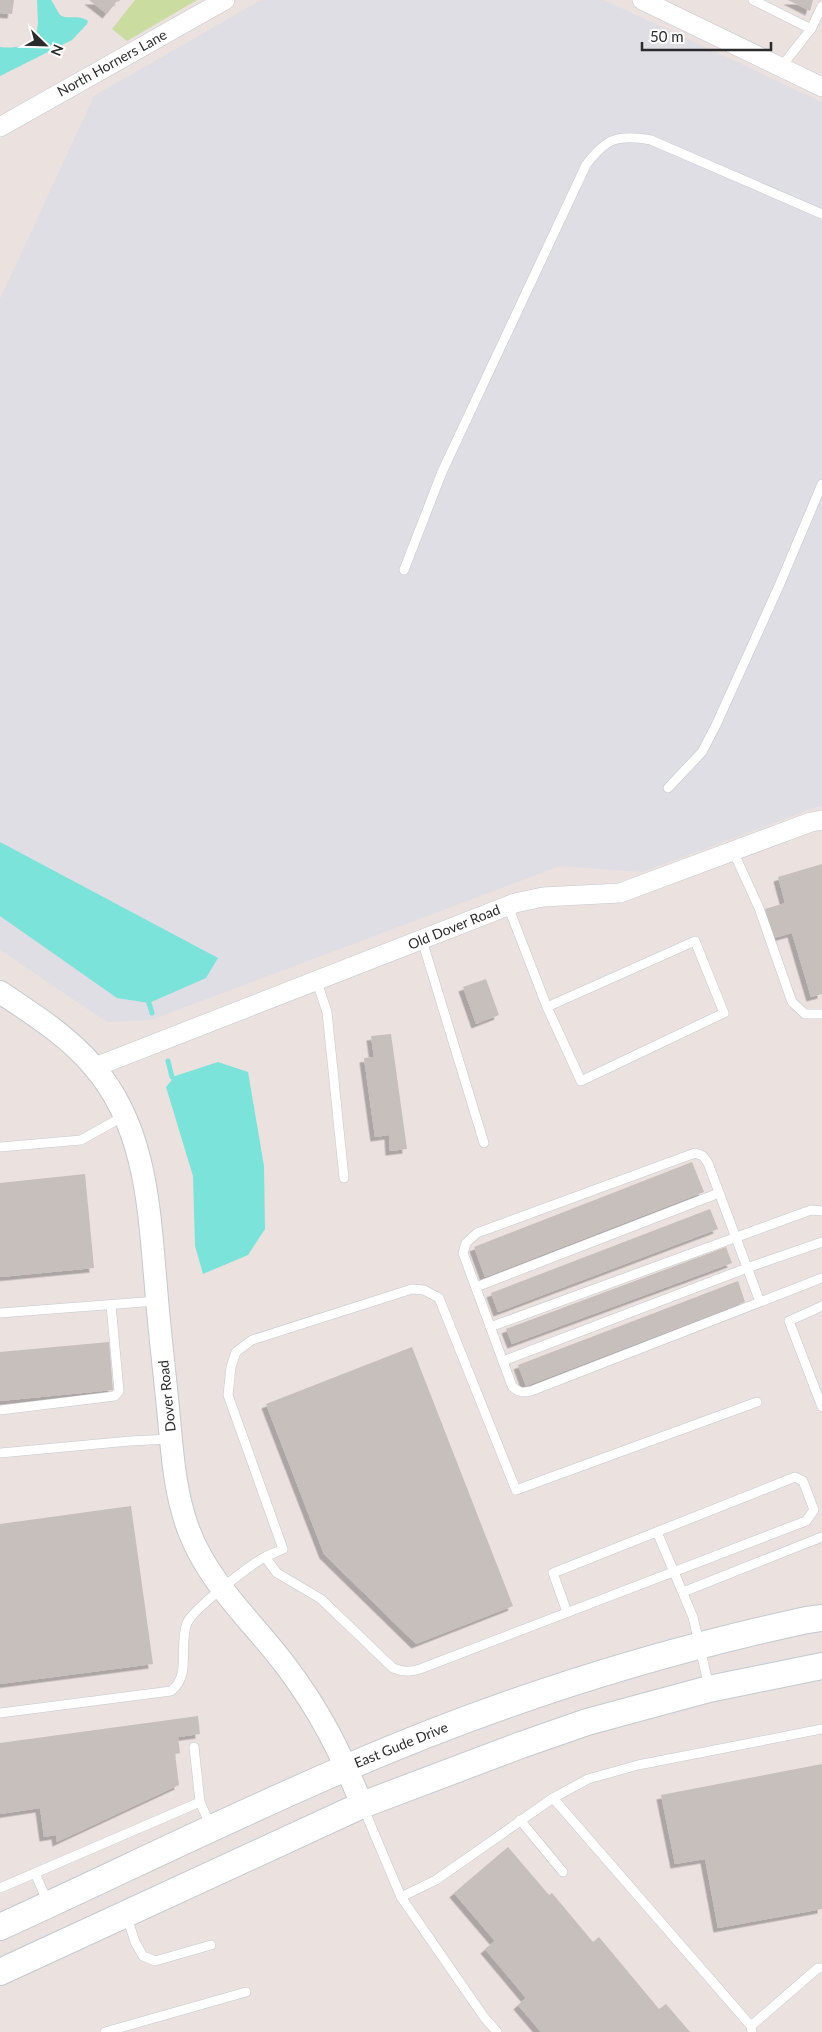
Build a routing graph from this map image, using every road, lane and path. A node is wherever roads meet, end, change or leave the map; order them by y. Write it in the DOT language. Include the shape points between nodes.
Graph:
graph roads {
  1 [pos="225,0"];
  2 [pos="642,0"];
  3 [pos="753,0"];
  4 [pos="660,4"];
  5 [pos="822,6"];
  6 [pos="810,29"];
  7 [pos="782,67"];
  8 [pos="822,87"];
  9 [pos="0,127"];
  10 [pos="822,214"];
  11 [pos="822,484"];
  12 [pos="404,570"];
  13 [pos="668,788"];
  14 [pos="822,820"];
  15 [pos="733,851"];
  16 [pos="508,906"];
  17 [pos="422,940"];
  18 [pos="317,982"];
  19 [pos="0,992"];
  20 [pos="547,1007"];
  21 [pos="822,1014"];
  22 [pos="95,1068"];
  23 [pos="125,1116"];
  24 [pos="484,1143"];
  25 [pos="0,1147"];
  26 [pos="344,1178"];
  27 [pos="719,1193"];
  28 [pos="822,1211"];
  29 [pos="735,1236"];
  30 [pos="822,1242"];
  31 [pos="747,1268"];
  32 [pos="822,1278"];
  33 [pos="476,1287"];
  34 [pos="157,1300"];
  35 [pos="760,1302"];
  36 [pos="111,1305"];
  37 [pos="822,1306"];
  38 [pos="0,1313"];
  39 [pos="490,1327"];
  40 [pos="503,1361"];
  41 [pos="757,1402"];
  42 [pos="822,1407"];
  43 [pos="0,1410"];
  44 [pos="171,1439"];
  45 [pos="0,1453"];
  46 [pos="657,1532"];
  47 [pos="822,1538"];
  48 [pos="265,1557"];
  49 [pos="674,1571"];
  50 [pos="222,1588"];
  51 [pos="683,1592"];
  52 [pos="567,1612"];
  53 [pos="822,1618"];
  54 [pos="698,1645"];
  55 [pos="822,1666"];
  56 [pos="709,1689"];
  57 [pos="0,1713"];
  58 [pos="822,1729"];
  59 [pos="194,1747"];
  60 [pos="347,1767"];
  61 [pos="553,1798"];
  62 [pos="200,1802"];
  63 [pos="362,1804"];
  64 [pos="520,1820"];
  65 [pos="212,1829"];
  66 [pos="563,1872"];
  67 [pos="35,1873"];
  68 [pos="0,1888"];
  69 [pos="401,1897"];
  70 [pos="49,1904"];
  71 [pos="126,1914"];
  72 [pos="0,1927"];
  73 [pos="212,1945"];
  74 [pos="822,1968"];
  75 [pos="0,1972"];
  76 [pos="246,1992"];
  77 [pos="126,2029"];
  78 [pos="752,2029"];
  79 [pos="105,2032"];
  80 [pos="496,2032"];
  1 -- 9 [label="street, North Horners Lane"];
  2 -- 4 [label="street"];
  3 -- 6 [label="lane"];
  4 -- 7 [label="street"];
  5 -- 6 [label="lane"];
  6 -- 7 [label="lane"];
  7 -- 8 [label="street"];
  10 -- 12 [label="lane" via="651,140 631,136 599,148 586,165 442,472"];
  11 -- 13 [label="lane" via="716,725 702,752"];
  14 -- 15 [label="street, Old Dover Road"];
  15 -- 16 [label="street, Old Dover Road" via="620,892 543,897"];
  15 -- 21 [label="lane" via="759,908 792,1002 805,1014"];
  16 -- 17 [label="street, Old Dover Road"];
  16 -- 20 [label="lane"];
  17 -- 18 [label="street, Old Dover Road"];
  17 -- 24 [label="lane"];
  18 -- 22 [label="street, Old Dover Road"];
  18 -- 26 [label="lane" via="327,1012"];
  19 -- 22 [label="street, Dover Road" via="62,1035"];
  20 -- 20 [label="lane" via="581,1081 724,1013 695,941"];
  22 -- 23 [label="street, Dover Road"];
  23 -- 25 [label="lane" via="81,1140"];
  23 -- 34 [label="street, Dover Road" via="146,1181"];
  27 -- 29 [label="lane"];
  27 -- 33 [label="lane"];
  27 -- 33 [label="lane" via="708,1162 695,1153 477,1233 466,1243 463,1253"];
  28 -- 29 [label="lane" via="811,1210"];
  29 -- 31 [label="lane"];
  29 -- 39 [label="lane"];
  30 -- 31 [label="lane"];
  31 -- 35 [label="lane"];
  31 -- 40 [label="lane"];
  32 -- 35 [label="lane"];
  33 -- 39 [label="lane"];
  34 -- 36 [label="lane"];
  34 -- 44 [label="street, Dover Road"];
  35 -- 40 [label="lane" via="531,1391 518,1392 512,1386"];
  36 -- 38 [label="lane"];
  36 -- 43 [label="lane" via="119,1391 114,1396"];
  37 -- 42 [label="lane" via="789,1321"];
  39 -- 40 [label="lane"];
  41 -- 48 [label="lane" via="516,1490 439,1298 424,1290 412,1290 270,1334 252,1340 236,1352 228,1395 283,1549"];
  44 -- 45 [label="lane"];
  44 -- 50 [label="street, Dover Road" via="181,1510 199,1555"];
  46 -- 49 [label="lane"];
  46 -- 49 [label="lane" via="795,1477 803,1481 814,1510 806,1520"];
  46 -- 52 [label="lane" via="553,1573"];
  47 -- 51 [label="lane"];
  48 -- 50 [label="lane"];
  48 -- 52 [label="lane" via="277,1573 321,1599 393,1668 402,1672 420,1669"];
  49 -- 51 [label="lane"];
  49 -- 52 [label="lane"];
  50 -- 57 [label="lane" via="187,1623 182,1679 171,1691"];
  50 -- 60 [label="street, Dover Road" via="305,1692 321,1715"];
  51 -- 54 [label="lane" via="693,1616"];
  53 -- 54 [label="main road, East Gude Drive"];
  54 -- 56 [label="lane"];
  54 -- 60 [label="main road, East Gude Drive" via="540,1692"];
  55 -- 56 [label="main road"];
  56 -- 63 [label="main road" via="577,1726"];
  58 -- 61 [label="lane" via="638,1765 588,1779"];
  59 -- 62 [label="lane"];
  60 -- 63 [label="street, Dover Road"];
  60 -- 65 [label="main road, East Gude Drive"];
  61 -- 64 [label="lane"];
  61 -- 78 [label="lane"];
  62 -- 65 [label="lane"];
  62 -- 67 [label="lane"];
  63 -- 69 [label="lane"];
  63 -- 71 [label="main road"];
  64 -- 66 [label="lane"];
  64 -- 69 [label="lane" via="436,1880"];
  65 -- 70 [label="main road, East Gude Drive"];
  67 -- 68 [label="lane"];
  67 -- 70 [label="lane"];
  69 -- 80 [label="lane"];
  70 -- 72 [label="main road, East Gude Drive"];
  71 -- 73 [label="lane" via="143,1956 155,1961"];
  71 -- 75 [label="main road"];
  74 -- 78 [label="lane" via="818,1968"];
  76 -- 77 [label="lane"];
  77 -- 79 [label="lane"];
}
